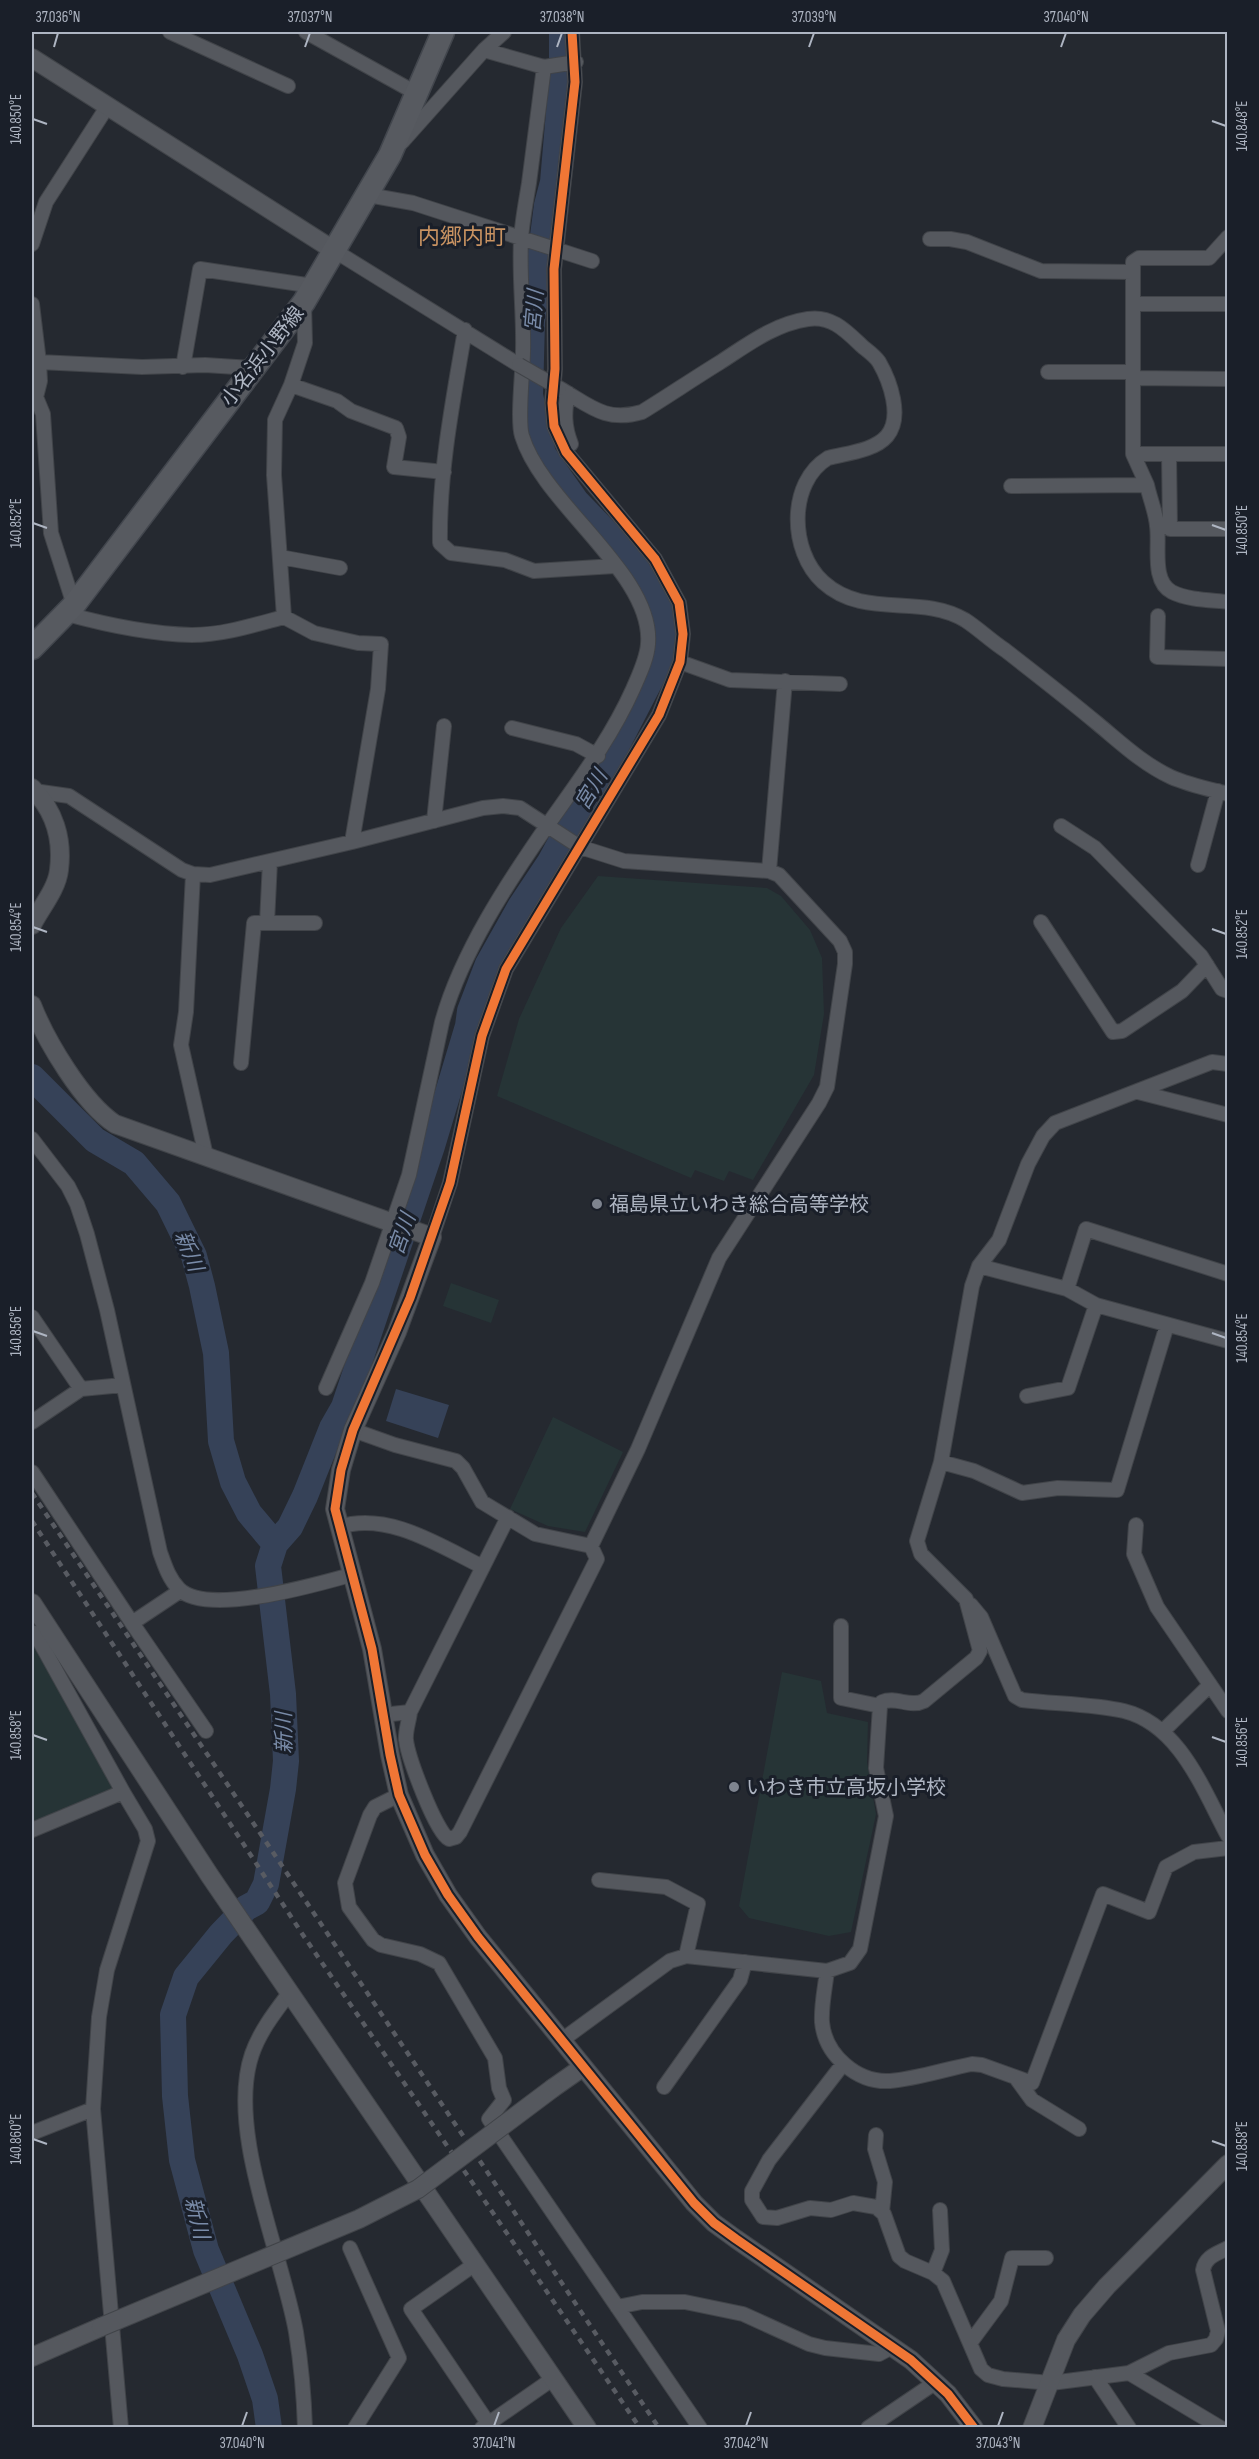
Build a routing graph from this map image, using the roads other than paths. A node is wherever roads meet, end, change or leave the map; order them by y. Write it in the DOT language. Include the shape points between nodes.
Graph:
graph roads {
  1 [pos="170,32"];
  2 [pos="443,32"];
  3 [pos="504,32"];
  4 [pos="573,32"];
  5 [pos="315,34"];
  6 [pos="484,50"];
  7 [pos="32,58"];
  8 [pos="572,63"];
  9 [pos="547,67"];
  10 [pos="288,86"];
  11 [pos="416,93"];
  12 [pos="107,107"];
  13 [pos="390,154"];
  14 [pos="368,195"];
  15 [pos="1227,237"];
  16 [pos="930,239"];
  17 [pos="524,241"];
  18 [pos="32,244"];
  19 [pos="553,247"];
  20 [pos="335,251"];
  21 [pos="592,261"];
  22 [pos="1133,272"];
  23 [pos="309,294"];
  24 [pos="32,304"];
  25 [pos="1133,304"];
  26 [pos="1227,304"];
  27 [pos="465,330"];
  28 [pos="39,363"];
  29 [pos="183,367"];
  30 [pos="252,368"];
  31 [pos="1048,372"];
  32 [pos="1133,375"];
  33 [pos="1227,379"];
  34 [pos="291,386"];
  35 [pos="564,391"];
  36 [pos="1133,454"];
  37 [pos="1168,454"];
  38 [pos="1227,454"];
  39 [pos="577,467"];
  40 [pos="444,472"];
  41 [pos="1147,485"];
  42 [pos="1011,486"];
  43 [pos="1227,529"];
  44 [pos="280,557"];
  45 [pos="615,566"];
  46 [pos="340,568"];
  47 [pos="1227,602"];
  48 [pos="71,610"];
  49 [pos="1158,616"];
  50 [pos="284,617"];
  51 [pos="32,648"];
  52 [pos="1227,659"];
  53 [pos="680,662"];
  54 [pos="786,681"];
  55 [pos="840,684"];
  56 [pos="444,726"];
  57 [pos="512,728"];
  58 [pos="598,756"];
  59 [pos="33,789"];
  60 [pos="1225,792"];
  61 [pos="434,820"];
  62 [pos="550,826"];
  63 [pos="1061,826"];
  64 [pos="352,842"];
  65 [pos="577,844"];
  66 [pos="270,861"];
  67 [pos="1198,865"];
  68 [pos="770,871"];
  69 [pos="192,874"];
  70 [pos="1041,922"];
  71 [pos="265,923"];
  72 [pos="315,923"];
  73 [pos="32,925"];
  74 [pos="1207,965"];
  75 [pos="1227,991"];
  76 [pos="32,1005"];
  77 [pos="241,1063"];
  78 [pos="1227,1064"];
  79 [pos="1138,1092"];
  80 [pos="1227,1115"];
  81 [pos="32,1139"];
  82 [pos="206,1156"];
  83 [pos="394,1224"];
  84 [pos="427,1236"];
  85 [pos="979,1266"];
  86 [pos="1227,1274"];
  87 [pos="1067,1289"];
  88 [pos="1096,1305"];
  89 [pos="32,1317"];
  90 [pos="1167,1324"];
  91 [pos="1227,1341"];
  92 [pos="123,1385"];
  93 [pos="326,1388"];
  94 [pos="81,1389"];
  95 [pos="1028,1396"];
  96 [pos="32,1422"];
  97 [pos="353,1430"];
  98 [pos="941,1462"];
  99 [pos="32,1472"];
  100 [pos="508,1517"];
  101 [pos="1136,1525"];
  102 [pos="339,1527"];
  103 [pos="591,1546"];
  104 [pos="483,1568"];
  105 [pos="349,1576"];
  106 [pos="180,1591"];
  107 [pos="966,1599"];
  108 [pos="32,1603"];
  109 [pos="132,1623"];
  110 [pos="841,1626"];
  111 [pos="38,1631"];
  112 [pos="1210,1685"];
  113 [pos="880,1706"];
  114 [pos="1227,1711"];
  115 [pos="410,1712"];
  116 [pos="382,1715"];
  117 [pos="206,1731"];
  118 [pos="1163,1731"];
  119 [pos="123,1792"];
  120 [pos="399,1795"];
  121 [pos="32,1830"];
  122 [pos="1227,1836"];
  123 [pos="1227,1848"];
  124 [pos="598,1880"];
  125 [pos="686,1956"];
  126 [pos="745,1962"];
  127 [pos="827,1971"];
  128 [pos="285,1986"];
  129 [pos="562,2040"];
  130 [pos="843,2064"];
  131 [pos="583,2067"];
  132 [pos="1016,2077"];
  133 [pos="664,2087"];
  134 [pos="93,2109"];
  135 [pos="1078,2129"];
  136 [pos="32,2133"];
  137 [pos="876,2135"];
  138 [pos="1227,2164"];
  139 [pos="940,2210"];
  140 [pos="882,2212"];
  141 [pos="350,2248"];
  142 [pos="1227,2248"];
  143 [pos="1046,2258"];
  144 [pos="475,2264"];
  145 [pos="933,2273"];
  146 [pos="617,2307"];
  147 [pos="970,2343"];
  148 [pos="892,2347"];
  149 [pos="32,2357"];
  150 [pos="1129,2373"];
  151 [pos="554,2378"];
  152 [pos="1095,2378"];
  153 [pos="936,2382"];
  154 [pos="1051,2383"];
  155 [pos="485,2425"];
  156 [pos="121,2427"];
  157 [pos="305,2427"];
  158 [pos="355,2427"];
  159 [pos="587,2427"];
  160 [pos="699,2427"];
  161 [pos="868,2427"];
  162 [pos="974,2427"];
  163 [pos="1032,2427"];
  164 [pos="1129,2427"];
  165 [pos="1221,2427"];
  1 -- 10 [label="street"];
  2 -- 11 [label="main road, 小名浜小野線"];
  3 -- 6 [label="street"];
  4 -- 8 [label="street"];
  5 -- 11 [label="street"];
  6 -- 9 [label="street"];
  6 -- 13 [label="street"];
  7 -- 12 [label="street"];
  8 -- 9 [label="street"];
  8 -- 19 [label="street" via="568,145"];
  9 -- 17 [label="street"];
  11 -- 13 [label="main road, 小名浜小野線"];
  12 -- 18 [label="street" via="46,202"];
  12 -- 20 [label="street"];
  13 -- 14 [label="main road, 小名浜小野線"];
  14 -- 17 [label="street" via="413,203"];
  14 -- 20 [label="main road, 小名浜小野線"];
  15 -- 22 [label="street" via="1209,258 1139,258 1133,262"];
  16 -- 22 [label="street" via="968,242 1041,271"];
  17 -- 19 [label="street"];
  17 -- 45 [label="street" via="521,433 531,458"];
  19 -- 21 [label="street"];
  19 -- 39 [label="street" via="554,426"];
  20 -- 23 [label="main road, 小名浜小野線"];
  20 -- 27 [label="street"];
  22 -- 25 [label="street"];
  23 -- 29 [label="street" via="200,269"];
  23 -- 30 [label="main road, 小名浜小野線"];
  23 -- 34 [label="street" via="305,343"];
  24 -- 28 [label="street"];
  25 -- 26 [label="street"];
  25 -- 32 [label="street"];
  27 -- 35 [label="street, bridge"];
  27 -- 40 [label="street"];
  28 -- 29 [label="street"];
  28 -- 48 [label="street" via="36,397 43,414 51,533"];
  29 -- 30 [label="street"];
  30 -- 48 [label="main road, 小名浜小野線"];
  31 -- 32 [label="street"];
  32 -- 33 [label="street"];
  32 -- 36 [label="street"];
  34 -- 40 [label="street" via="338,401 351,411 396,428 399,437 394,467"];
  34 -- 44 [label="street" via="275,420 274,475"];
  35 -- 39 [label="street" via="565,428"];
  35 -- 60 [label="street" via="593,410 626,417 642,412 764,334 787,324 811,318 840,326 878,360 895,413 888,435 869,448 828,458 808,476 798,513 800,539 821,581 858,602 926,606 965,620 1141,760 1170,777"];
  36 -- 37 [label="street"];
  36 -- 41 [label="street"];
  37 -- 38 [label="street"];
  37 -- 43 [label="street" via="1170,529"];
  39 -- 53 [label="street" via="655,559 679,603 683,634"];
  40 -- 45 [label="street" via="441,543 451,553 505,561 534,571"];
  41 -- 42 [label="street"];
  41 -- 47 [label="street" via="1157,525 1159,574 1163,582 1170,591 1182,596"];
  44 -- 46 [label="street"];
  44 -- 50 [label="street"];
  45 -- 58 [label="street" via="646,614 648,647 623,712"];
  48 -- 50 [label="street" via="106,624 193,635 239,629"];
  48 -- 51 [label="main road, 小名浜小野線"];
  49 -- 52 [label="street" via="1157,657"];
  50 -- 64 [label="street" via="314,633 381,644 378,689"];
  53 -- 54 [label="street" via="730,680"];
  53 -- 65 [label="street" via="659,715"];
  54 -- 55 [label="street"];
  54 -- 68 [label="street"];
  56 -- 61 [label="street"];
  57 -- 58 [label="street" via="576,744"];
  58 -- 62 [label="street"];
  59 -- 69 [label="street" via="69,796"];
  59 -- 73 [label="street" via="54,819 59,870"];
  60 -- 67 [label="street"];
  61 -- 62 [label="street" via="503,806 520,808"];
  61 -- 64 [label="street"];
  62 -- 65 [label="street"];
  62 -- 83 [label="street" via="490,915 447,1004 409,1175"];
  63 -- 74 [label="street" via="1095,848"];
  64 -- 66 [label="street"];
  65 -- 68 [label="street" via="624,861"];
  65 -- 84 [label="street" via="506,969 491,1006 470,1082 450,1183"];
  66 -- 69 [label="street" via="210,875"];
  66 -- 71 [label="street"];
  68 -- 103 [label="street" via="779,875 840,941 845,952 827,1087 718,1258 638,1449"];
  69 -- 82 [label="street" via="181,1045"];
  70 -- 74 [label="street" via="1113,1032 1182,991"];
  71 -- 72 [label="street"];
  71 -- 77 [label="street" via="254,923"];
  74 -- 75 [label="street"];
  76 -- 82 [label="street" via="50,1046 103,1116 130,1131"];
  78 -- 79 [label="street" via="1212,1062"];
  79 -- 80 [label="street"];
  79 -- 85 [label="street" via="1055,1123 1043,1136 999,1240"];
  81 -- 92 [label="street" via="77,1204"];
  82 -- 83 [label="street"];
  83 -- 84 [label="street"];
  83 -- 93 [label="street"];
  84 -- 97 [label="street" via="397,1332"];
  85 -- 87 [label="street"];
  85 -- 98 [label="street" via="972,1286"];
  86 -- 87 [label="street" via="1086,1229"];
  87 -- 88 [label="street"];
  88 -- 90 [label="street"];
  88 -- 95 [label="street" via="1068,1388"];
  89 -- 94 [label="street"];
  90 -- 91 [label="street"];
  90 -- 98 [label="street" via="1117,1490 1058,1488 1022,1493 974,1471"];
  92 -- 94 [label="street"];
  92 -- 106 [label="street" via="160,1552"];
  94 -- 96 [label="street"];
  97 -- 100 [label="street" via="456,1461 482,1502"];
  97 -- 102 [label="street" via="335,1509"];
  98 -- 107 [label="street" via="920,1528 918,1547"];
  99 -- 109 [label="street"];
  100 -- 103 [label="street" via="535,1534"];
  100 -- 104 [label="street"];
  101 -- 112 [label="street" via="1134,1554 1157,1608"];
  102 -- 104 [label="street" via="351,1523 405,1528"];
  102 -- 105 [label="street"];
  103 -- 115 [label="street" via="597,1559 456,1837 449,1839 439,1831 418,1778 406,1740"];
  104 -- 115 [label="street"];
  105 -- 106 [label="street" via="214,1602"];
  105 -- 116 [label="street" via="372,1649"];
  106 -- 109 [label="street"];
  107 -- 113 [label="street" via="979,1644 976,1658 924,1701 889,1699"];
  107 -- 118 [label="street" via="981,1617 1015,1696 1124,1711"];
  108 -- 111 [label="street"];
  109 -- 117 [label="street"];
  110 -- 113 [label="street" via="841,1698"];
  111 -- 119 [label="street"];
  111 -- 128 [label="street"];
  112 -- 114 [label="street"];
  112 -- 118 [label="street"];
  113 -- 127 [label="street" via="876,1768 886,1816 860,1949 849,1963"];
  115 -- 116 [label="street"];
  116 -- 120 [label="street"];
  118 -- 122 [label="street" via="1191,1769"];
  119 -- 121 [label="street"];
  119 -- 134 [label="street" via="148,1841 107,1970 99,2017"];
  120 -- 129 [label="street" via="448,1895"];
  120 -- 146 [label="street" via="375,1807 369,1815 345,1883 349,1907 381,1945 439,1963 495,2058 504,2100 489,2119"];
  123 -- 132 [label="street" via="1194,1852 1166,1867 1149,1912 1103,1894 1032,2083"];
  124 -- 125 [label="street" via="666,1887 698,1905"];
  125 -- 126 [label="street"];
  125 -- 129 [label="street" via="670,1961"];
  126 -- 127 [label="street"];
  126 -- 133 [label="street" via="740,1980"];
  127 -- 130 [label="street" via="822,2022 825,2037"];
  128 -- 144 [label="street"];
  128 -- 157 [label="street" via="251,2055 246,2112 249,2151 296,2331"];
  129 -- 131 [label="street"];
  130 -- 132 [label="street" via="860,2075 889,2081 972,2064"];
  130 -- 140 [label="street" via="769,2160 752,2191 752,2200 763,2217 769,2219 810,2208 831,2210 853,2203"];
  131 -- 148 [label="street" via="714,2223"];
  131 -- 149 [label="street, bridge" via="418,2189 348,2223"];
  132 -- 135 [label="street" via="1032,2100"];
  134 -- 136 [label="street"];
  134 -- 156 [label="street"];
  137 -- 140 [label="street" via="885,2182"];
  138 -- 154 [label="street" via="1083,2315 1066,2340"];
  139 -- 145 [label="street" via="942,2250"];
  140 -- 145 [label="street" via="899,2256"];
  141 -- 158 [label="street" via="399,2358"];
  142 -- 150 [label="street" via="1209,2258 1203,2270 1218,2331 1216,2339 1211,2345 1169,2353"];
  143 -- 147 [label="street" via="1012,2258 1001,2301"];
  144 -- 151 [label="street"];
  144 -- 155 [label="street" via="411,2309"];
  145 -- 147 [label="street" via="943,2281"];
  146 -- 148 [label="street" via="642,2302 685,2302 743,2314 825,2348 879,2354"];
  146 -- 160 [label="street"];
  147 -- 154 [label="street" via="981,2369 988,2374"];
  148 -- 153 [label="street"];
  150 -- 152 [label="street"];
  150 -- 165 [label="street"];
  151 -- 155 [label="street"];
  151 -- 159 [label="street"];
  152 -- 154 [label="street"];
  152 -- 164 [label="street"];
  153 -- 161 [label="street"];
  153 -- 162 [label="street"];
  154 -- 163 [label="street"];
}
